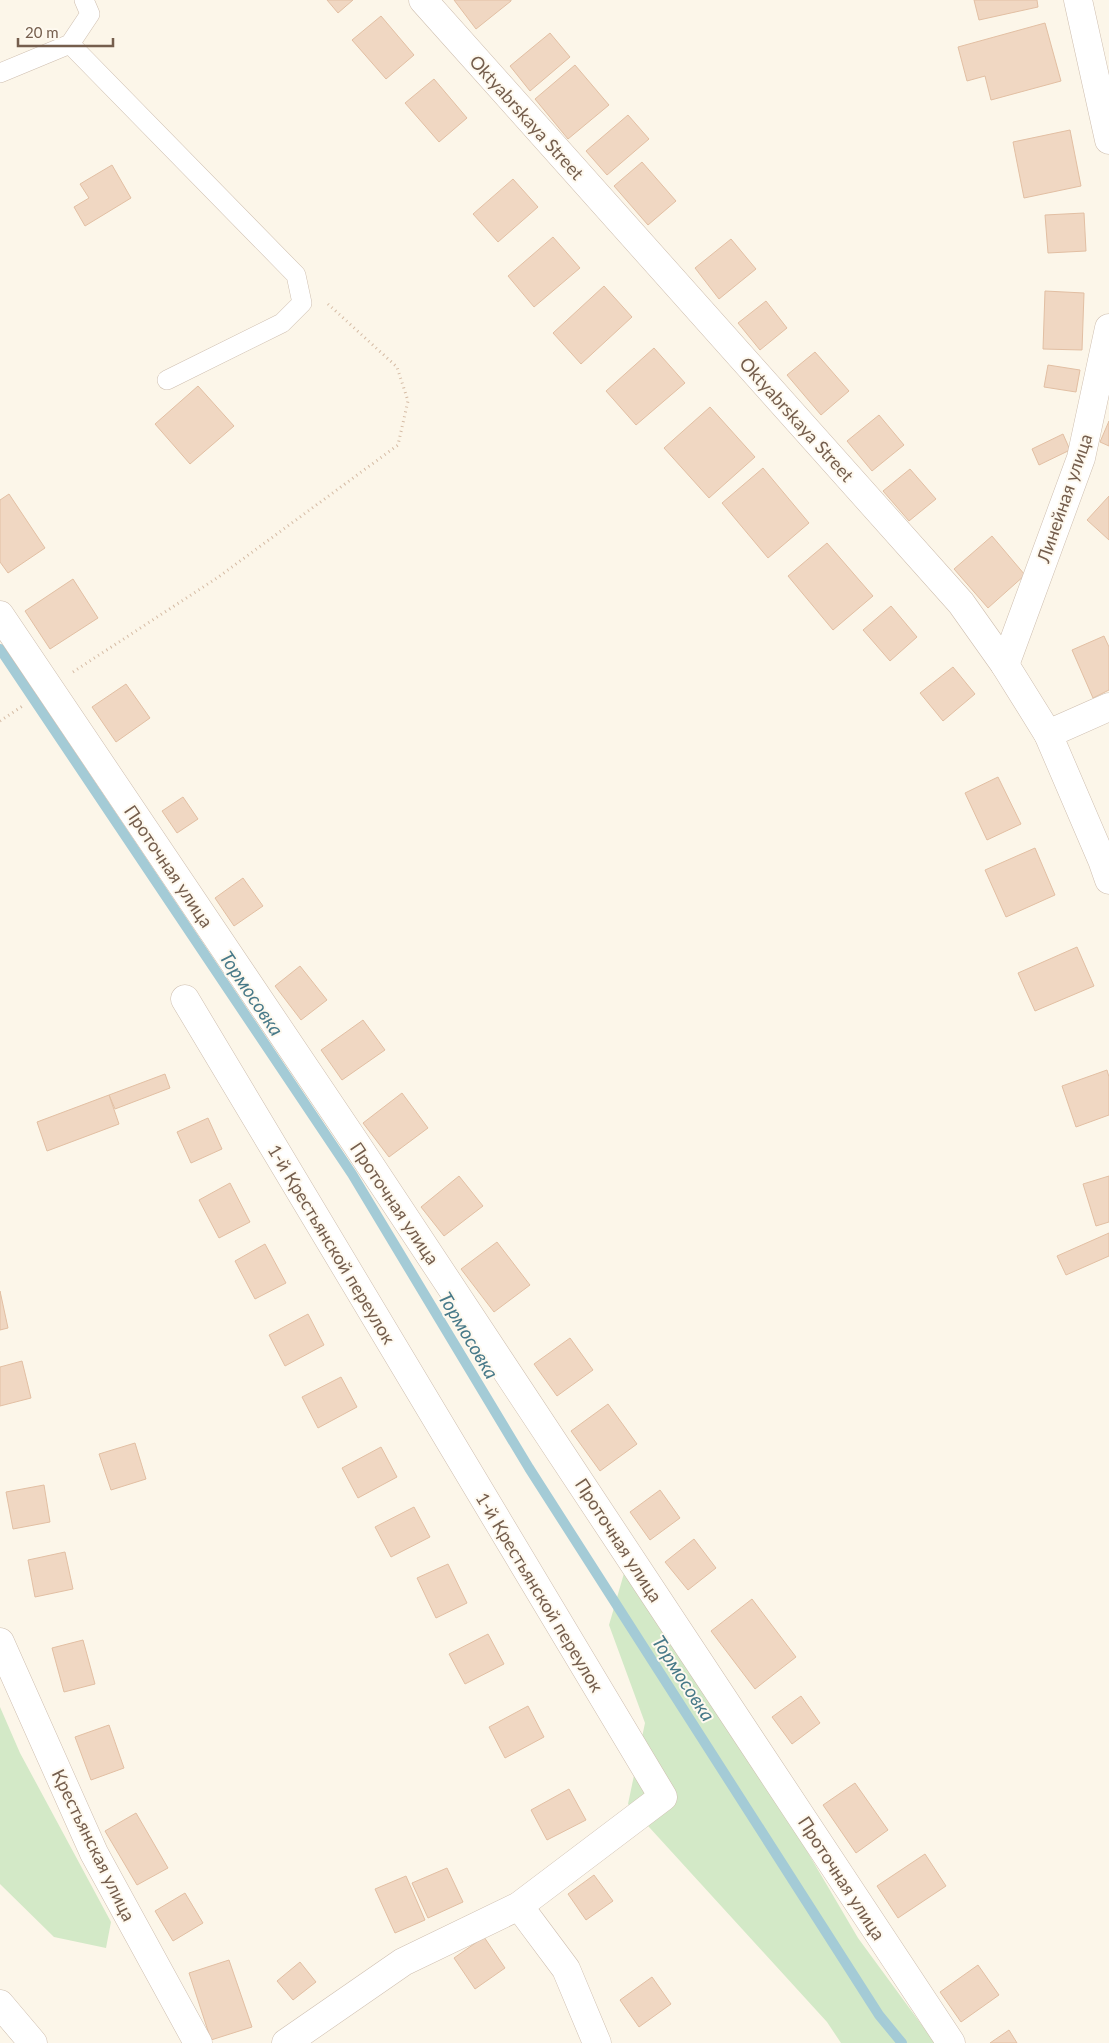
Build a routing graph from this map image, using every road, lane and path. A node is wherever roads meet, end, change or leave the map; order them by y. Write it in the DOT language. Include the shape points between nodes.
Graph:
graph roads {
  1 [pos="84,0"];
  2 [pos="423,0"];
  3 [pos="1078,0"];
  4 [pos="70,44"];
  5 [pos="0,73"];
  6 [pos="1109,140"];
  7 [pos="296,275"];
  8 [pos="1109,328"];
  9 [pos="167,380"];
  10 [pos="0,615"];
  11 [pos="1005,665"];
  12 [pos="49,688"];
  13 [pos="1109,707"];
  14 [pos="1048,734"];
  15 [pos="1109,880"];
  16 [pos="185,999"];
  17 [pos="0,1642"];
  18 [pos="519,1906"];
  19 [pos="0,2004"];
  20 [pos="33,2043"];
  21 [pos="198,2043"];
  22 [pos="286,2043"];
  23 [pos="597,2043"];
  24 [pos="951,2043"];
  1 -- 4 [label="lane" via="90,14"];
  2 -- 11 [label="street, Oktyabrskaya Street" via="961,603"];
  3 -- 6 [label="street"];
  4 -- 5 [label="lane"];
  4 -- 7 [label="lane"];
  7 -- 9 [label="lane" via="302,303 282,324"];
  7 -- 12 [label="path" via="397,367 408,401 398,445 218,578"];
  8 -- 11 [label="street, Линейная улица" via="1081,458"];
  10 -- 12 [label="street, Проточная улица"];
  11 -- 14 [label="street, Oktyabrskaya Street"];
  12 -- 24 [label="street, Проточная улица" via="360,1150"];
  13 -- 14 [label="street"];
  14 -- 15 [label="street, Oktyabrskaya Street"];
  16 -- 18 [label="street, 1-й Крестьянской переулок" via="663,1797"];
  17 -- 21 [label="street, Крестьянская улица" via="94,1854"];
  18 -- 22 [label="street, 1-й Крестьянской переулок" via="403,1962"];
  18 -- 23 [label="street" via="566,1969"];
  19 -- 20 [label="street"];
}
